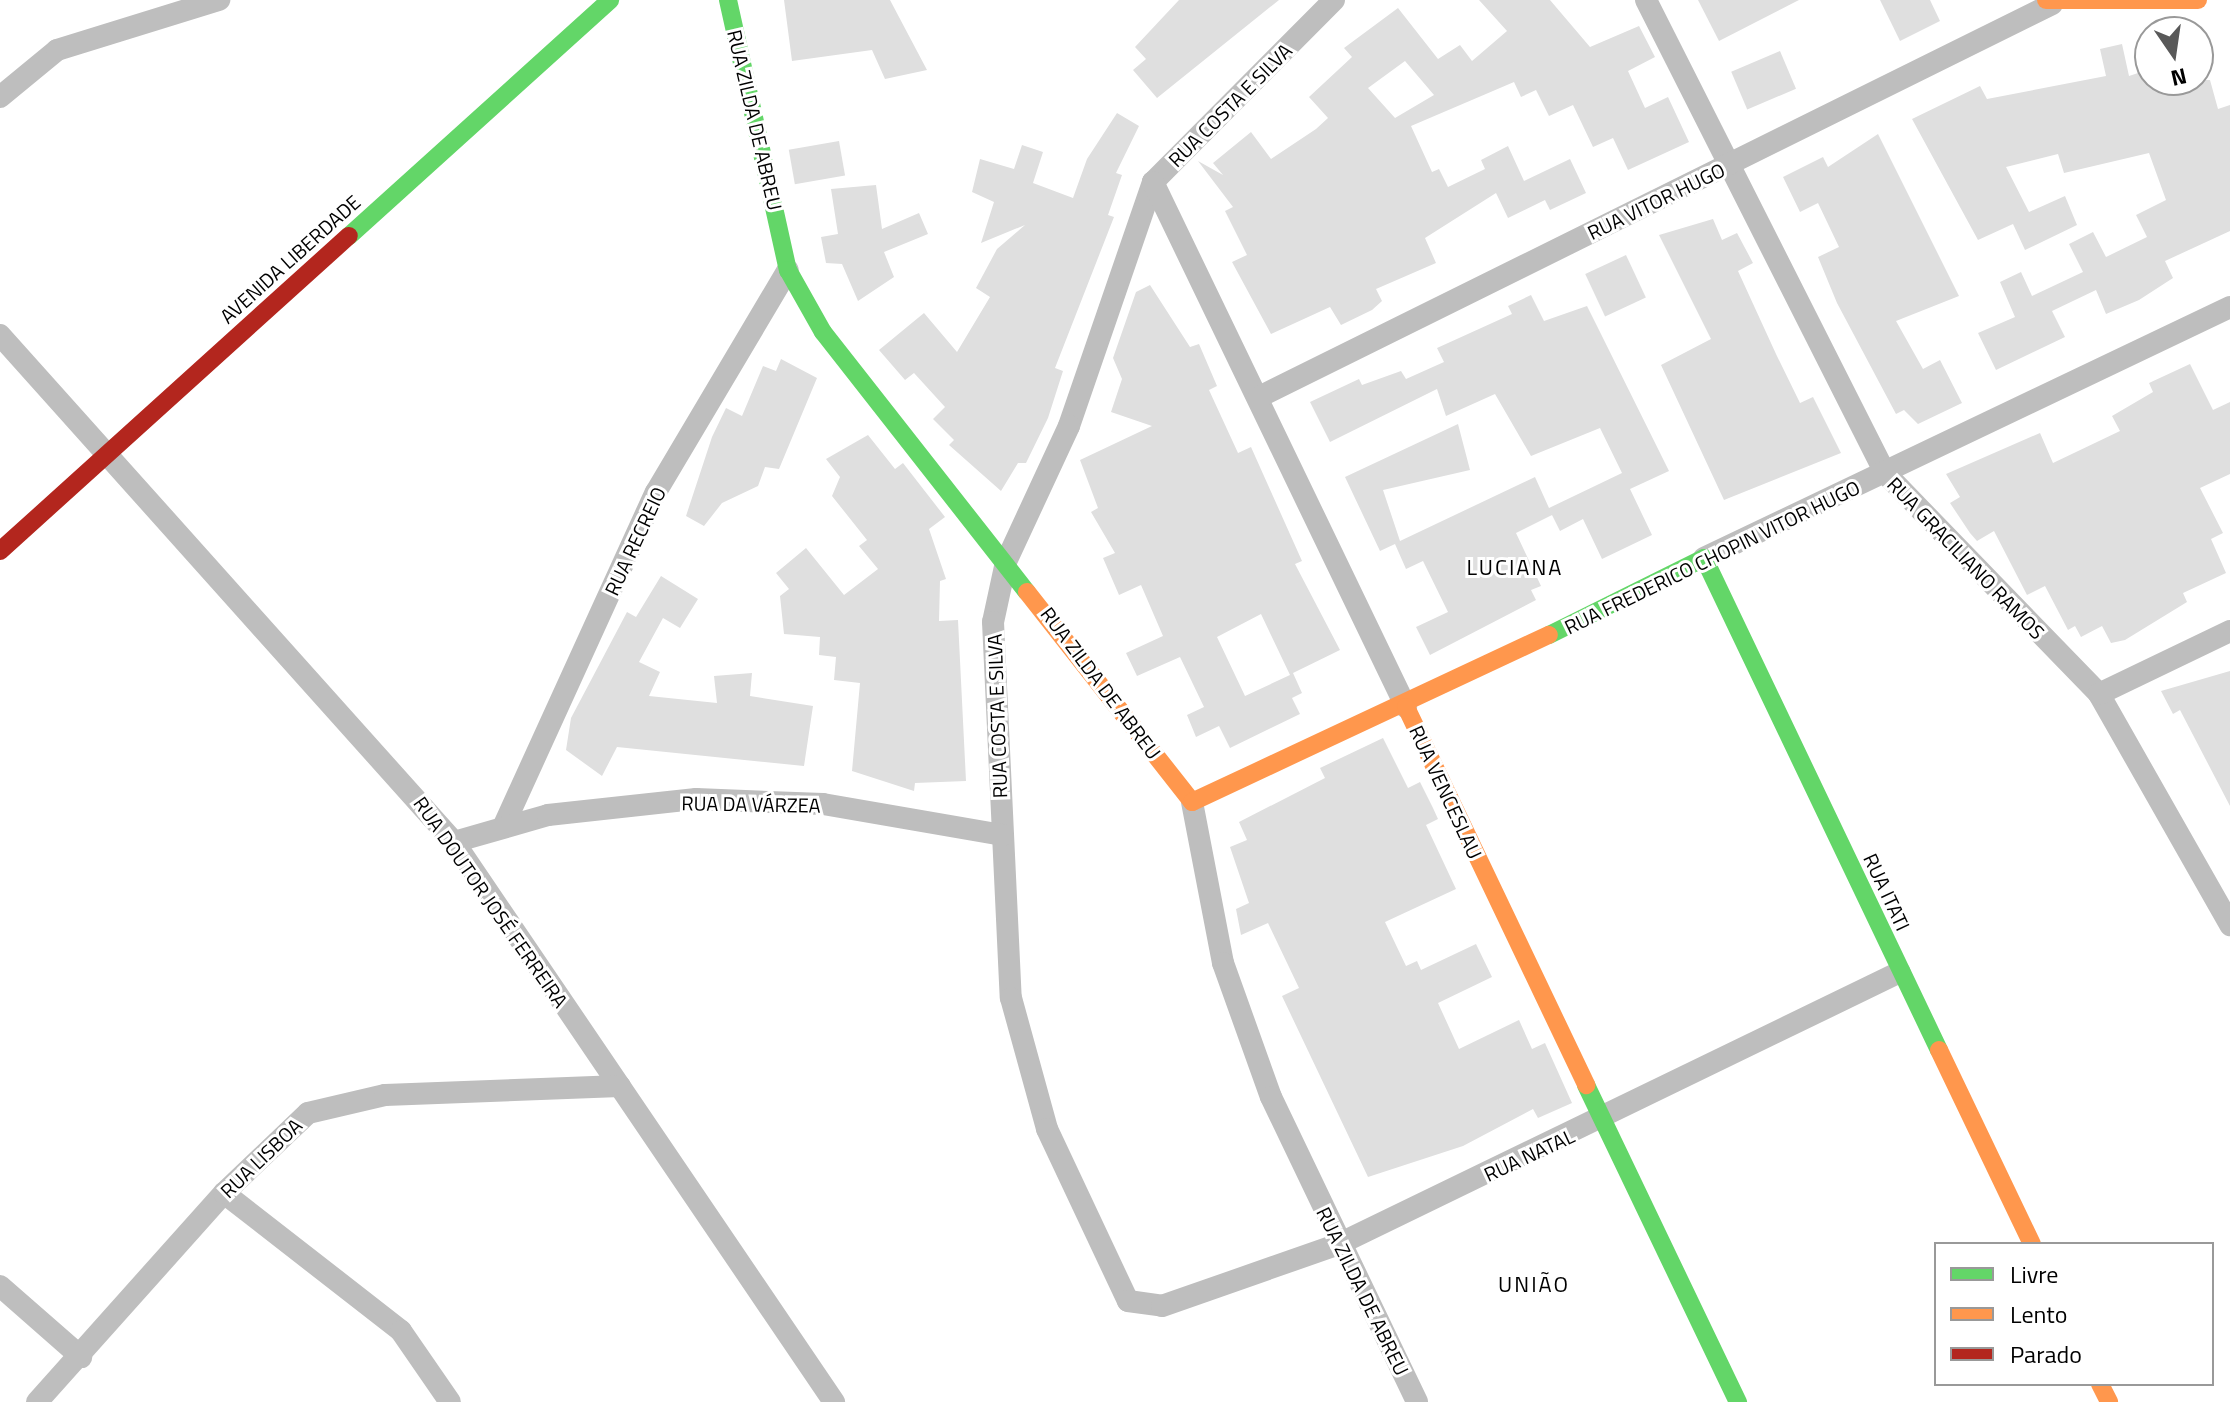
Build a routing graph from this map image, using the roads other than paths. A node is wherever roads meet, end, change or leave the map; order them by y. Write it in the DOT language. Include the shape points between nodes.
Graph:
graph roads {
  1 [pos="219,0"];
  2 [pos="610,0"];
  3 [pos="728,0"];
  4 [pos="1334,0"];
  5 [pos="1646,0"];
  6 [pos="2198,0"];
  7 [pos="2049,2"];
  8 [pos="0,97"];
  9 [pos="1728,165"];
  10 [pos="1153,182"];
  11 [pos="788,270"];
  12 [pos="2230,307"];
  13 [pos="0,335"];
  14 [pos="1259,397"];
  15 [pos="107,455"];
  16 [pos="1885,473"];
  17 [pos="0,551"];
  18 [pos="1704,558"];
  19 [pos="1006,562"];
  20 [pos="2230,631"];
  21 [pos="2099,694"];
  22 [pos="1406,707"];
  23 [pos="1192,802"];
  24 [pos="504,825"];
  25 [pos="1002,835"];
  26 [pos="454,842"];
  27 [pos="2230,925"];
  28 [pos="1900,972"];
  29 [pos="620,1086"];
  30 [pos="1604,1119"];
  31 [pos="224,1193"];
  32 [pos="2031,1242"];
  33 [pos="1339,1244"];
  34 [pos="0,1286"];
  35 [pos="1146,1308"];
  36 [pos="81,1357"];
  37 [pos="37,1402"];
  38 [pos="450,1402"];
  39 [pos="834,1402"];
  40 [pos="1417,1402"];
  41 [pos="1738,1402"];
  1 -- 8 [label="street" via="57,50"];
  2 -- 15 [label="street, AVENIDA LIBERDADE"];
  3 -- 11 [label="street, RUA ZILDA DE ABREU"];
  4 -- 10 [label="street, RUA COSTA E SILVA"];
  5 -- 9 [label="street, RUA GRACILIANO RAMOS"];
  6 -- 7 [label="street"];
  7 -- 9 [label="street, RUA VITOR HUGO"];
  9 -- 14 [label="street, RUA VITOR HUGO"];
  9 -- 16 [label="street, RUA GRACILIANO RAMOS"];
  10 -- 14 [label="street, RUA VENCESLAU"];
  10 -- 19 [label="street, RUA COSTA E SILVA" via="1069,426"];
  11 -- 19 [label="street, RUA ZILDA DE ABREU" via="823,332"];
  11 -- 24 [label="street, RUA RECREIO" via="656,492"];
  12 -- 16 [label="street, RUA FREDERICO CHOPIN VITOR HUGO"];
  13 -- 15 [label="street, RUA DOUTOR JOSÉ FERREIRA"];
  14 -- 22 [label="street, RUA VENCESLAU"];
  15 -- 17 [label="street, AVENIDA LIBERDADE"];
  15 -- 26 [label="street, RUA DOUTOR JOSÉ FERREIRA"];
  16 -- 18 [label="street, RUA FREDERICO CHOPIN VITOR HUGO"];
  16 -- 21 [label="street, RUA GRACILIANO RAMOS"];
  18 -- 22 [label="street, RUA FREDERICO CHOPIN VITOR HUGO"];
  18 -- 28 [label="street, RUA ITATI"];
  19 -- 23 [label="street, RUA ZILDA DE ABREU"];
  19 -- 25 [label="street, RUA COSTA E SILVA" via="992,680"];
  20 -- 21 [label="street"];
  21 -- 27 [label="street, RUA GRACILIANO RAMOS"];
  22 -- 23 [label="street, RUA FREDERICO CHOPIN VITOR HUGO"];
  22 -- 30 [label="street, RUA VENCESLAU"];
  23 -- 33 [label="street, RUA ZILDA DE ABREU" via="1223,963 1271,1097"];
  24 -- 25 [label="street, RUA DA VÁRZEA" via="696,799 823,804"];
  24 -- 26 [label="street, RUA DA VÁRZEA"];
  25 -- 35 [label="street, RUA COSTA E SILVA" via="1011,998 1047,1129 1128,1301"];
  26 -- 29 [label="street, RUA DOUTOR JOSÉ FERREIRA"];
  28 -- 30 [label="street, RUA NATAL"];
  28 -- 32 [label="street, RUA ITATI"];
  29 -- 31 [label="street, RUA LISBOA" via="385,1095 308,1113"];
  29 -- 39 [label="street, RUA DOUTOR JOSÉ FERREIRA"];
  30 -- 33 [label="street, RUA NATAL"];
  30 -- 41 [label="street, RUA VENCESLAU"];
  31 -- 36 [label="street, RUA LISBOA"];
  31 -- 38 [label="street" via="401,1331"];
  33 -- 35 [label="street, RUA NATAL"];
  33 -- 40 [label="street, RUA ZILDA DE ABREU"];
  34 -- 36 [label="street"];
  36 -- 37 [label="street, RUA LISBOA"];
}
